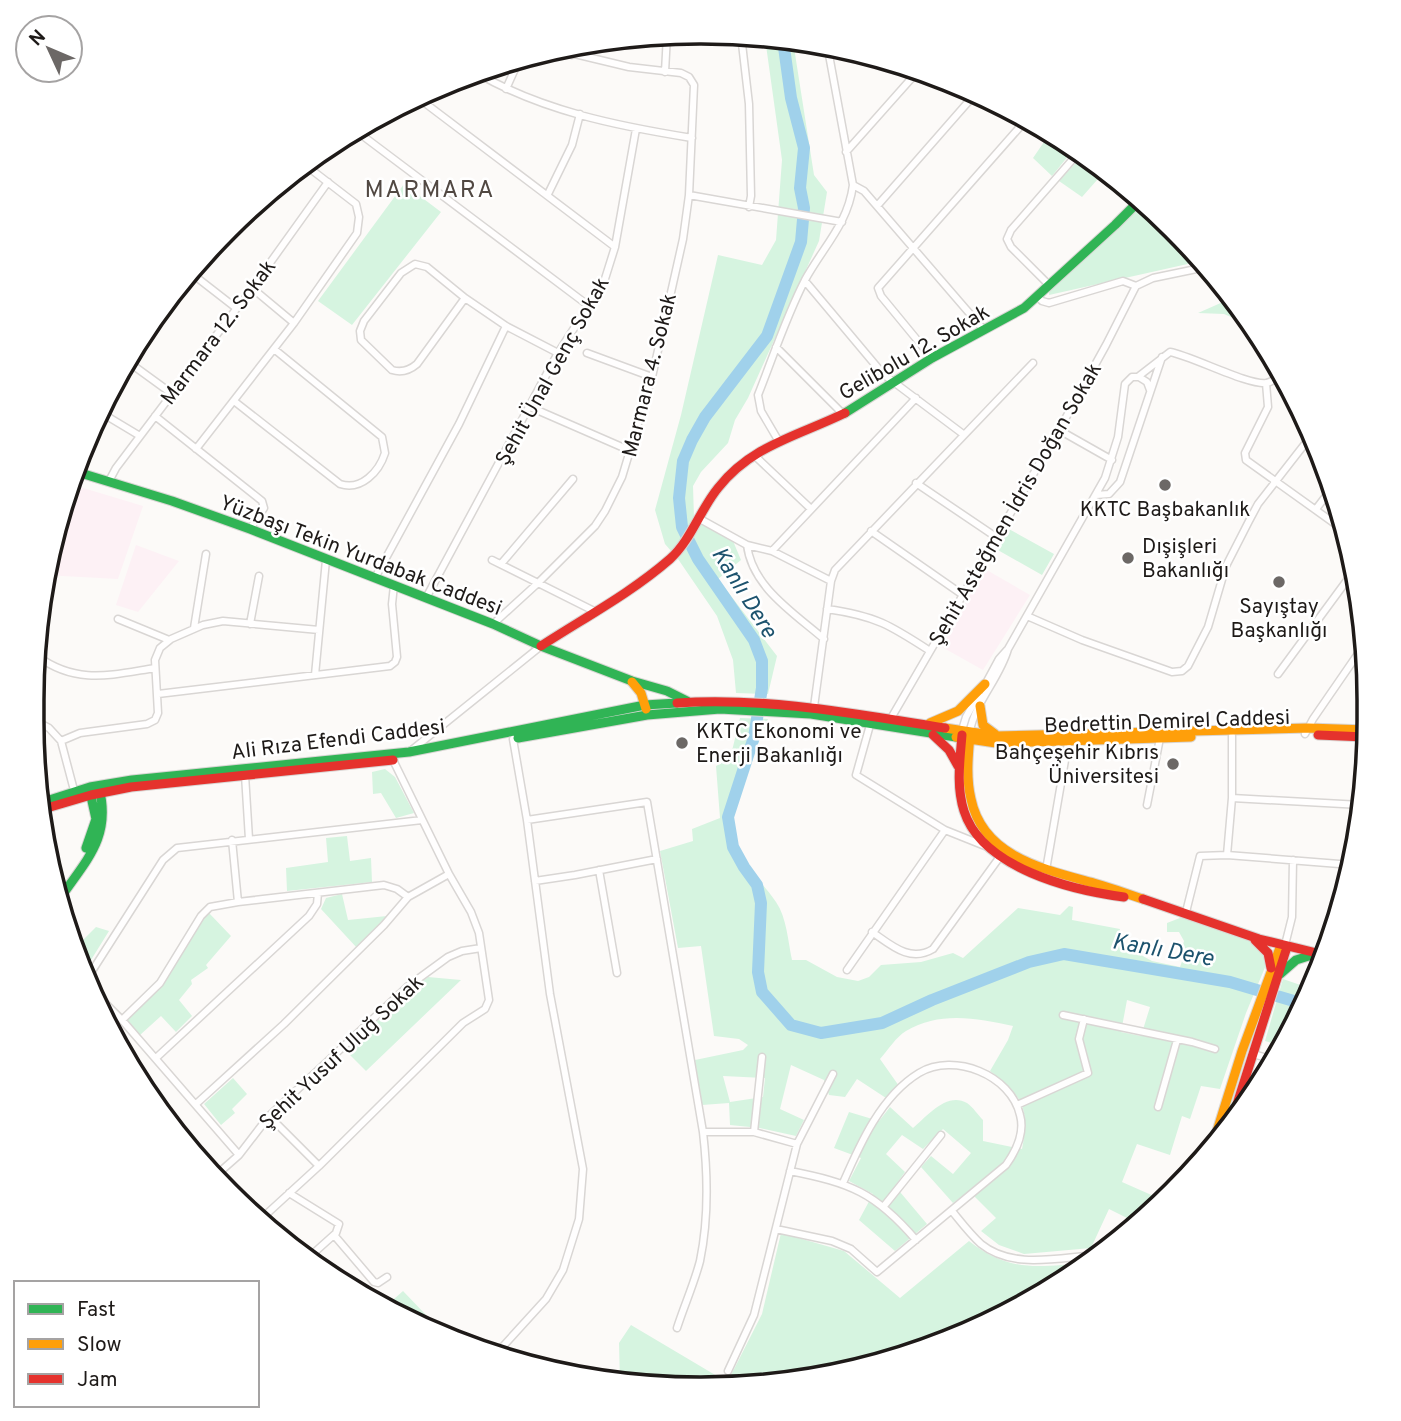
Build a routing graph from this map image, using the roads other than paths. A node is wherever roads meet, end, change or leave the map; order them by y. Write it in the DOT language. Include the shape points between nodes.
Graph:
graph roads {
  1 [pos="666,45"];
  2 [pos="742,45"];
  3 [pos="575,56"];
  4 [pos="829,56"];
  5 [pos="514,71"];
  6 [pos="665,72"];
  7 [pos="489,79"];
  8 [pos="911,79"];
  9 [pos="506,89"];
  10 [pos="969,101"];
  11 [pos="426,104"];
  12 [pos="580,114"];
  13 [pos="1020,127"];
  14 [pos="636,129"];
  15 [pos="363,137"];
  16 [pos="692,138"];
  17 [pos="846,152"];
  18 [pos="1073,159"];
  19 [pos="313,171"];
  20 [pos="328,183"];
  21 [pos="853,185"];
  22 [pos="548,194"];
  23 [pos="689,195"];
  24 [pos="877,206"];
  25 [pos="1132,206"];
  26 [pos="749,207"];
  27 [pos="842,222"];
  28 [pos="615,247"];
  29 [pos="915,249"];
  30 [pos="1196,269"];
  31 [pos="198,278"];
  32 [pos="805,281"];
  33 [pos="1049,285"];
  34 [pos="1136,286"];
  35 [pos="253,288"];
  36 [pos="1037,296"];
  37 [pos="466,298"];
  38 [pos="589,306"];
  39 [pos="236,308"];
  40 [pos="294,323"];
  41 [pos="506,326"];
  42 [pos="983,329"];
  43 [pos="776,347"];
  44 [pos="274,349"];
  45 [pos="558,353"];
  46 [pos="587,353"];
  47 [pos="1162,357"];
  48 [pos="932,358"];
  49 [pos="1033,363"];
  50 [pos="135,367"];
  51 [pos="652,377"];
  52 [pos="1139,377"];
  53 [pos="1273,379"];
  54 [pos="894,382"];
  55 [pos="1266,383"];
  56 [pos="1150,390"];
  57 [pos="171,393"];
  58 [pos="916,398"];
  59 [pos="234,401"];
  60 [pos="530,407"];
  61 [pos="843,414"];
  62 [pos="155,416"];
  63 [pos="108,417"];
  64 [pos="1059,430"];
  65 [pos="963,434"];
  66 [pos="140,436"];
  67 [pos="778,440"];
  68 [pos="1305,444"];
  69 [pos="196,449"];
  70 [pos="631,451"];
  71 [pos="754,454"];
  72 [pos="1112,460"];
  73 [pos="85,474"];
  74 [pos="573,479"];
  75 [pos="1277,480"];
  76 [pos="109,481"];
  77 [pos="916,483"];
  78 [pos="1096,495"];
  79 [pos="1325,498"];
  80 [pos="811,509"];
  81 [pos="1316,509"];
  82 [pos="700,519"];
  83 [pos="1332,521"];
  84 [pos="250,529"];
  85 [pos="871,531"];
  86 [pos="996,537"];
  87 [pos="747,545"];
  88 [pos="772,551"];
  89 [pos="205,554"];
  90 [pos="326,560"];
  91 [pos="492,560"];
  92 [pos="501,564"];
  93 [pos="258,576"];
  94 [pos="375,578"];
  95 [pos="831,581"];
  96 [pos="1346,581"];
  97 [pos="538,583"];
  98 [pos="394,585"];
  99 [pos="963,595"];
  100 [pos="426,598"];
  101 [pos="827,610"];
  102 [pos="594,611"];
  103 [pos="1027,616"];
  104 [pos="118,619"];
  105 [pos="250,624"];
  106 [pos="493,624"];
  107 [pos="194,628"];
  108 [pos="319,630"];
  109 [pos="824,639"];
  110 [pos="169,640"];
  111 [pos="541,646"];
  112 [pos="1008,649"];
  113 [pos="930,651"];
  114 [pos="1356,657"];
  115 [pos="45,661"];
  116 [pos="155,668"];
  117 [pos="1278,674"];
  118 [pos="315,675"];
  119 [pos="632,681"];
  120 [pos="985,684"];
  121 [pos="158,694"];
  122 [pos="687,701"];
  123 [pos="720,704"];
  124 [pos="980,706"];
  125 [pos="814,707"];
  126 [pos="776,708"];
  127 [pos="646,710"];
  128 [pos="890,720"];
  129 [pos="926,724"];
  130 [pos="44,725"];
  131 [pos="870,725"];
  132 [pos="1357,730"];
  133 [pos="1307,731"];
  134 [pos="933,735"];
  135 [pos="966,735"];
  136 [pos="1232,736"];
  137 [pos="1356,736"];
  138 [pos="513,738"];
  139 [pos="1160,738"];
  140 [pos="996,740"];
  141 [pos="61,741"];
  142 [pos="1068,743"];
  143 [pos="409,752"];
  144 [pos="393,760"];
  145 [pos="962,766"];
  146 [pos="245,775"];
  147 [pos="125,788"];
  148 [pos="95,790"];
  149 [pos="75,795"];
  150 [pos="1232,798"];
  151 [pos="49,801"];
  152 [pos="1352,805"];
  153 [pos="49,806"];
  154 [pos="1147,806"];
  155 [pos="104,811"];
  156 [pos="422,820"];
  157 [pos="527,820"];
  158 [pos="945,830"];
  159 [pos="249,839"];
  160 [pos="232,841"];
  161 [pos="985,846"];
  162 [pos="1227,856"];
  163 [pos="999,858"];
  164 [pos="657,859"];
  165 [pos="1293,860"];
  166 [pos="1341,864"];
  167 [pos="79,868"];
  168 [pos="599,870"];
  169 [pos="1046,870"];
  170 [pos="449,874"];
  171 [pos="535,881"];
  172 [pos="66,890"];
  173 [pos="318,893"];
  174 [pos="408,897"];
  175 [pos="1139,899"];
  176 [pos="238,902"];
  177 [pos="1186,912"];
  178 [pos="872,932"];
  179 [pos="1244,932"];
  180 [pos="1285,944"];
  181 [pos="481,948"];
  182 [pos="1315,951"];
  183 [pos="1314,954"];
  184 [pos="93,970"];
  185 [pos="847,970"];
  186 [pos="617,973"];
  187 [pos="1274,977"];
  188 [pos="109,1007"];
  189 [pos="1263,1007"];
  190 [pos="1063,1015"];
  191 [pos="1084,1019"];
  192 [pos="122,1020"];
  193 [pos="1177,1040"];
  194 [pos="1215,1049"];
  195 [pos="1253,1054"];
  196 [pos="762,1057"];
  197 [pos="1264,1057"];
  198 [pos="156,1058"];
  199 [pos="833,1074"];
  200 [pos="1240,1095"];
  201 [pos="196,1104"];
  202 [pos="1017,1105"];
  203 [pos="1158,1107"];
  204 [pos="269,1116"];
  205 [pos="1219,1123"];
  206 [pos="703,1132"];
  207 [pos="754,1132"];
  208 [pos="941,1135"];
  209 [pos="797,1144"];
  210 [pos="239,1155"];
  211 [pos="318,1166"];
  212 [pos="222,1170"];
  213 [pos="790,1171"];
  214 [pos="843,1183"];
  215 [pos="289,1193"];
  216 [pos="884,1206"];
  217 [pos="951,1211"];
  218 [pos="267,1214"];
  219 [pos="776,1228"];
  220 [pos="334,1235"];
  221 [pos="916,1240"];
  222 [pos="315,1252"];
  223 [pos="1080,1256"];
  224 [pos="387,1277"];
  225 [pos="677,1328"];
  226 [pos="503,1346"];
  227 [pos="728,1371"];
  1 -- 6 [label="street"];
  2 -- 26 [label="street"];
  3 -- 6 [label="street"];
  4 -- 17 [label="street"];
  5 -- 9 [label="street"];
  6 -- 16 [label="street, Marmara 4. Sokak" via="689,76 694,85"];
  7 -- 9 [label="street"];
  8 -- 17 [label="street"];
  9 -- 12 [label="street"];
  10 -- 24 [label="street"];
  11 -- 22 [label="street"];
  12 -- 14 [label="street"];
  12 -- 22 [label="street" via="572,145"];
  13 -- 29 [label="street"];
  14 -- 16 [label="street"];
  14 -- 28 [label="street, Şehit Ünal Genç Sokak"];
  15 -- 38 [label="street"];
  16 -- 23 [label="street, Marmara 4. Sokak"];
  17 -- 21 [label="street"];
  18 -- 33 [label="street" via="1007,239"];
  19 -- 20 [label="street"];
  20 -- 35 [label="street, Marmara 12. Sokak"];
  20 -- 40 [label="street" via="357,207 355,237"];
  21 -- 24 [label="street"];
  21 -- 27 [label="street"];
  22 -- 28 [label="street"];
  23 -- 26 [label="street"];
  23 -- 51 [label="street, Marmara 4. Sokak"];
  24 -- 29 [label="street"];
  25 -- 33 [label="main road, Gelibolu 12. Sokak"];
  26 -- 27 [label="street"];
  27 -- 32 [label="street"];
  28 -- 38 [label="street, Şehit Ünal Genç Sokak" via="604,282"];
  29 -- 42 [label="street"];
  29 -- 48 [label="street" via="878,288"];
  30 -- 34 [label="street"];
  31 -- 39 [label="street"];
  32 -- 43 [label="street"];
  32 -- 54 [label="street"];
  33 -- 36 [label="main road, Gelibolu 12. Sokak"];
  34 -- 36 [label="street" via="1123,281 1049,303"];
  34 -- 64 [label="street, Şehit Asteğmen İdris Doğan Sokak"];
  35 -- 39 [label="street, Marmara 12. Sokak"];
  35 -- 40 [label="street"];
  36 -- 42 [label="main road, Gelibolu 12. Sokak"];
  37 -- 37 [label="street" via="418,364 402,371 390,368 363,343 361,327 401,273 415,264 426,267"];
  37 -- 41 [label="street"];
  38 -- 45 [label="street, Şehit Ünal Genç Sokak"];
  39 -- 57 [label="street, Marmara 12. Sokak"];
  40 -- 44 [label="street"];
  41 -- 45 [label="street"];
  41 -- 94 [label="street"];
  42 -- 48 [label="main road, Gelibolu 12. Sokak"];
  43 -- 61 [label="street"];
  43 -- 67 [label="street" via="758,395 761,411"];
  44 -- 59 [label="street"];
  44 -- 59 [label="street" via="379,434 386,450 378,468 359,484 340,484"];
  45 -- 60 [label="street, Şehit Ünal Genç Sokak"];
  46 -- 51 [label="street"];
  47 -- 52 [label="street"];
  47 -- 55 [label="street" via="1175,352"];
  47 -- 56 [label="street"];
  48 -- 54 [label="main road, Gelibolu 12. Sokak"];
  49 -- 65 [label="street"];
  50 -- 57 [label="street"];
  51 -- 70 [label="street, Marmara 4. Sokak"];
  52 -- 56 [label="street"];
  52 -- 72 [label="street" via="1125,384"];
  53 -- 55 [label="street"];
  54 -- 58 [label="street"];
  54 -- 61 [label="main road, Gelibolu 12. Sokak"];
  55 -- 75 [label="street" via="1268,407 1245,458"];
  56 -- 78 [label="street" via="1120,482 1109,494"];
  57 -- 62 [label="street, Marmara 12. Sokak"];
  58 -- 65 [label="street"];
  58 -- 80 [label="street"];
  59 -- 69 [label="street"];
  60 -- 70 [label="street"];
  60 -- 100 [label="street, Şehit Ünal Genç Sokak"];
  61 -- 67 [label="main road, Gelibolu 12. Sokak"];
  62 -- 66 [label="street, Marmara 12. Sokak"];
  62 -- 69 [label="street"];
  63 -- 66 [label="street"];
  64 -- 72 [label="street"];
  64 -- 86 [label="street, Şehit Asteğmen İdris Doğan Sokak"];
  65 -- 77 [label="street"];
  66 -- 76 [label="street, Marmara 12. Sokak"];
  67 -- 71 [label="main road, Gelibolu 12. Sokak"];
  68 -- 75 [label="street"];
  69 -- 84 [label="street" via="262,501 264,508"];
  70 -- 97 [label="street, Marmara 4. Sokak" via="606,511"];
  71 -- 80 [label="street"];
  71 -- 82 [label="main road, Gelibolu 12. Sokak" via="716,490"];
  72 -- 78 [label="street"];
  73 -- 76 [label="main road, Yüzbaşı Tekin Yurdabak Caddesi"];
  74 -- 92 [label="street"];
  75 -- 81 [label="street"];
  75 -- 103 [label="street" via="1258,504 1232,554 1208,627 1182,671 1171,672"];
  76 -- 84 [label="main road, Yüzbaşı Tekin Yurdabak Caddesi"];
  77 -- 85 [label="street"];
  77 -- 86 [label="street"];
  78 -- 103 [label="street"];
  79 -- 81 [label="street"];
  80 -- 88 [label="street"];
  81 -- 83 [label="street"];
  82 -- 87 [label="street"];
  82 -- 102 [label="main road, Gelibolu 12. Sokak" via="672,557"];
  84 -- 90 [label="main road, Yüzbaşı Tekin Yurdabak Caddesi"];
  85 -- 95 [label="street" via="843,559"];
  85 -- 99 [label="street"];
  86 -- 99 [label="street, Şehit Asteğmen İdris Doğan Sokak"];
  87 -- 88 [label="street"];
  87 -- 109 [label="street" via="755,573"];
  88 -- 95 [label="street"];
  89 -- 107 [label="street"];
  90 -- 94 [label="main road, Yüzbaşı Tekin Yurdabak Caddesi"];
  90 -- 108 [label="street"];
  91 -- 92 [label="street"];
  92 -- 97 [label="street"];
  93 -- 105 [label="street"];
  94 -- 98 [label="main road, Yüzbaşı Tekin Yurdabak Caddesi"];
  95 -- 101 [label="street"];
  96 -- 117 [label="street"];
  97 -- 102 [label="street"];
  97 -- 106 [label="street, Marmara 4. Sokak"];
  98 -- 100 [label="main road, Yüzbaşı Tekin Yurdabak Caddesi"];
  98 -- 118 [label="street" via="395,662 387,667"];
  99 -- 113 [label="street, Şehit Asteğmen İdris Doğan Sokak"];
  100 -- 106 [label="main road, Yüzbaşı Tekin Yurdabak Caddesi"];
  101 -- 109 [label="street"];
  101 -- 113 [label="street" via="880,621"];
  102 -- 111 [label="main road, Gelibolu 12. Sokak"];
  103 -- 112 [label="street"];
  104 -- 110 [label="street"];
  105 -- 107 [label="street" via="223,621"];
  105 -- 108 [label="street"];
  106 -- 111 [label="main road, Yüzbaşı Tekin Yurdabak Caddesi"];
  107 -- 110 [label="street"];
  108 -- 118 [label="street"];
  109 -- 125 [label="street"];
  110 -- 116 [label="street" via="158,651"];
  111 -- 119 [label="main road, Yüzbaşı Tekin Yurdabak Caddesi"];
  111 -- 143 [label="street"];
  112 -- 120 [label="street"];
  112 -- 124 [label="street"];
  113 -- 128 [label="street, Şehit Asteğmen İdris Doğan Sokak"];
  114 -- 133 [label="street"];
  115 -- 116 [label="street" via="82,676"];
  116 -- 121 [label="street"];
  118 -- 121 [label="street"];
  119 -- 122 [label="main road, Yüzbaşı Tekin Yurdabak Caddesi"];
  119 -- 127 [label="main road"];
  120 -- 129 [label="main road" via="958,711"];
  120 -- 135 [label="street" via="966,717"];
  121 -- 141 [label="street" via="158,715 153,722 80,733"];
  122 -- 123 [label="main road"];
  122 -- 127 [label="main road"];
  123 -- 126 [label="main road"];
  123 -- 127 [label="main road"];
  124 -- 135 [label="street"];
  124 -- 140 [label="main road" via="984,725"];
  125 -- 126 [label="main road"];
  125 -- 128 [label="main road"];
  126 -- 131 [label="main road"];
  127 -- 138 [label="main road, Ali Rıza Efendi Caddesi"];
  127 -- 143 [label="main road, Ali Rıza Efendi Caddesi"];
  128 -- 129 [label="main road"];
  129 -- 135 [label="main road"];
  130 -- 141 [label="street"];
  131 -- 134 [label="main road"];
  131 -- 158 [label="street" via="856,775"];
  132 -- 133 [label="main road, Bedrettin Demirel Caddesi"];
  133 -- 136 [label="main road, Bedrettin Demirel Caddesi"];
  133 -- 137 [label="main road, Bedrettin Demirel Caddesi"];
  133 -- 140 [label="main road, Bedrettin Demirel Caddesi"];
  134 -- 135 [label="main road"];
  134 -- 145 [label="main road"];
  135 -- 140 [label="main road, Bedrettin Demirel Caddesi"];
  135 -- 145 [label="main road"];
  136 -- 139 [label="main road, Bedrettin Demirel Caddesi"];
  136 -- 150 [label="street"];
  138 -- 144 [label="main road, Ali Rıza Efendi Caddesi"];
  138 -- 157 [label="street"];
  139 -- 142 [label="main road, Bedrettin Demirel Caddesi"];
  139 -- 154 [label="street"];
  140 -- 142 [label="main road, Bedrettin Demirel Caddesi"];
  140 -- 145 [label="main road" via="974,751"];
  141 -- 149 [label="street"];
  142 -- 169 [label="street"];
  143 -- 148 [label="main road, Ali Rıza Efendi Caddesi"];
  144 -- 146 [label="main road, Ali Rıza Efendi Caddesi"];
  144 -- 156 [label="street"];
  145 -- 161 [label="main road" via="963,806"];
  145 -- 169 [label="main road" via="980,824 996,845"];
  146 -- 147 [label="main road, Ali Rıza Efendi Caddesi"];
  146 -- 159 [label="street"];
  147 -- 148 [label="main road, Ali Rıza Efendi Caddesi"];
  147 -- 155 [label="main road"];
  148 -- 149 [label="main road, Ali Rıza Efendi Caddesi"];
  148 -- 155 [label="main road"];
  148 -- 167 [label="main road" via="96,819"];
  149 -- 151 [label="main road"];
  149 -- 153 [label="main road"];
  150 -- 152 [label="street"];
  150 -- 162 [label="street"];
  155 -- 167 [label="main road" via="102,828"];
  156 -- 159 [label="street"];
  156 -- 170 [label="street"];
  157 -- 164 [label="street" via="646,802"];
  157 -- 171 [label="street"];
  158 -- 161 [label="street"];
  158 -- 178 [label="street"];
  159 -- 160 [label="street"];
  160 -- 176 [label="street"];
  160 -- 184 [label="street" via="181,846 170,852"];
  161 -- 163 [label="main road"];
  162 -- 165 [label="street"];
  162 -- 177 [label="street" via="1200,856"];
  163 -- 175 [label="main road" via="1071,886"];
  163 -- 178 [label="street" via="924,954 905,953"];
  164 -- 168 [label="street"];
  164 -- 206 [label="street"];
  165 -- 166 [label="street"];
  165 -- 180 [label="street" via="1292,917"];
  167 -- 172 [label="main road"];
  168 -- 171 [label="street"];
  168 -- 186 [label="street"];
  169 -- 175 [label="main road"];
  170 -- 174 [label="street"];
  170 -- 181 [label="street" via="471,912"];
  171 -- 226 [label="street" via="563,1069 581,1151 582,1198 575,1239 556,1285"];
  173 -- 174 [label="street" via="384,885"];
  173 -- 176 [label="street"];
  173 -- 198 [label="street" via="309,916"];
  174 -- 201 [label="street" via="284,1024"];
  175 -- 177 [label="main road"];
  176 -- 192 [label="street" via="213,906 203,913 160,983"];
  177 -- 179 [label="main road"];
  178 -- 185 [label="street"];
  179 -- 180 [label="main road"];
  179 -- 187 [label="main road" via="1265,948"];
  180 -- 182 [label="main road"];
  180 -- 187 [label="main road"];
  181 -- 204 [label="street, Şehit Yusuf Uluğ Sokak" via="454,954 425,973"];
  181 -- 211 [label="street" via="489,1000 485,1010 463,1023"];
  183 -- 187 [label="main road" via="1296,960"];
  187 -- 189 [label="main road"];
  188 -- 192 [label="street"];
  189 -- 195 [label="main road"];
  189 -- 205 [label="main road" via="1242,1051"];
  190 -- 191 [label="street"];
  191 -- 193 [label="street"];
  191 -- 202 [label="street" via="1079,1039 1088,1073"];
  192 -- 198 [label="street"];
  193 -- 194 [label="street"];
  193 -- 203 [label="street"];
  195 -- 197 [label="street"];
  195 -- 200 [label="main road"];
  196 -- 207 [label="street"];
  198 -- 201 [label="street"];
  199 -- 209 [label="street"];
  201 -- 210 [label="street"];
  202 -- 214 [label="street" via="1005,1088 963,1065 920,1072 881,1111"];
  202 -- 217 [label="street" via="1021,1118 1016,1152"];
  204 -- 210 [label="street, Şehit Yusuf Uluğ Sokak"];
  204 -- 211 [label="street"];
  206 -- 207 [label="street"];
  206 -- 225 [label="street" via="709,1182 706,1223 699,1263"];
  207 -- 209 [label="street"];
  208 -- 216 [label="street"];
  209 -- 213 [label="street"];
  210 -- 212 [label="street, Şehit Yusuf Uluğ Sokak"];
  211 -- 215 [label="street"];
  213 -- 214 [label="street"];
  213 -- 219 [label="street"];
  214 -- 216 [label="street"];
  215 -- 218 [label="street"];
  215 -- 220 [label="street" via="339,1224"];
  216 -- 221 [label="street"];
  217 -- 221 [label="street"];
  217 -- 223 [label="street" via="983,1245 1004,1256 1019,1260"];
  219 -- 221 [label="street" via="851,1249 877,1272"];
  219 -- 227 [label="street" via="754,1315"];
  220 -- 222 [label="street"];
  220 -- 224 [label="street" via="374,1282"];
}
